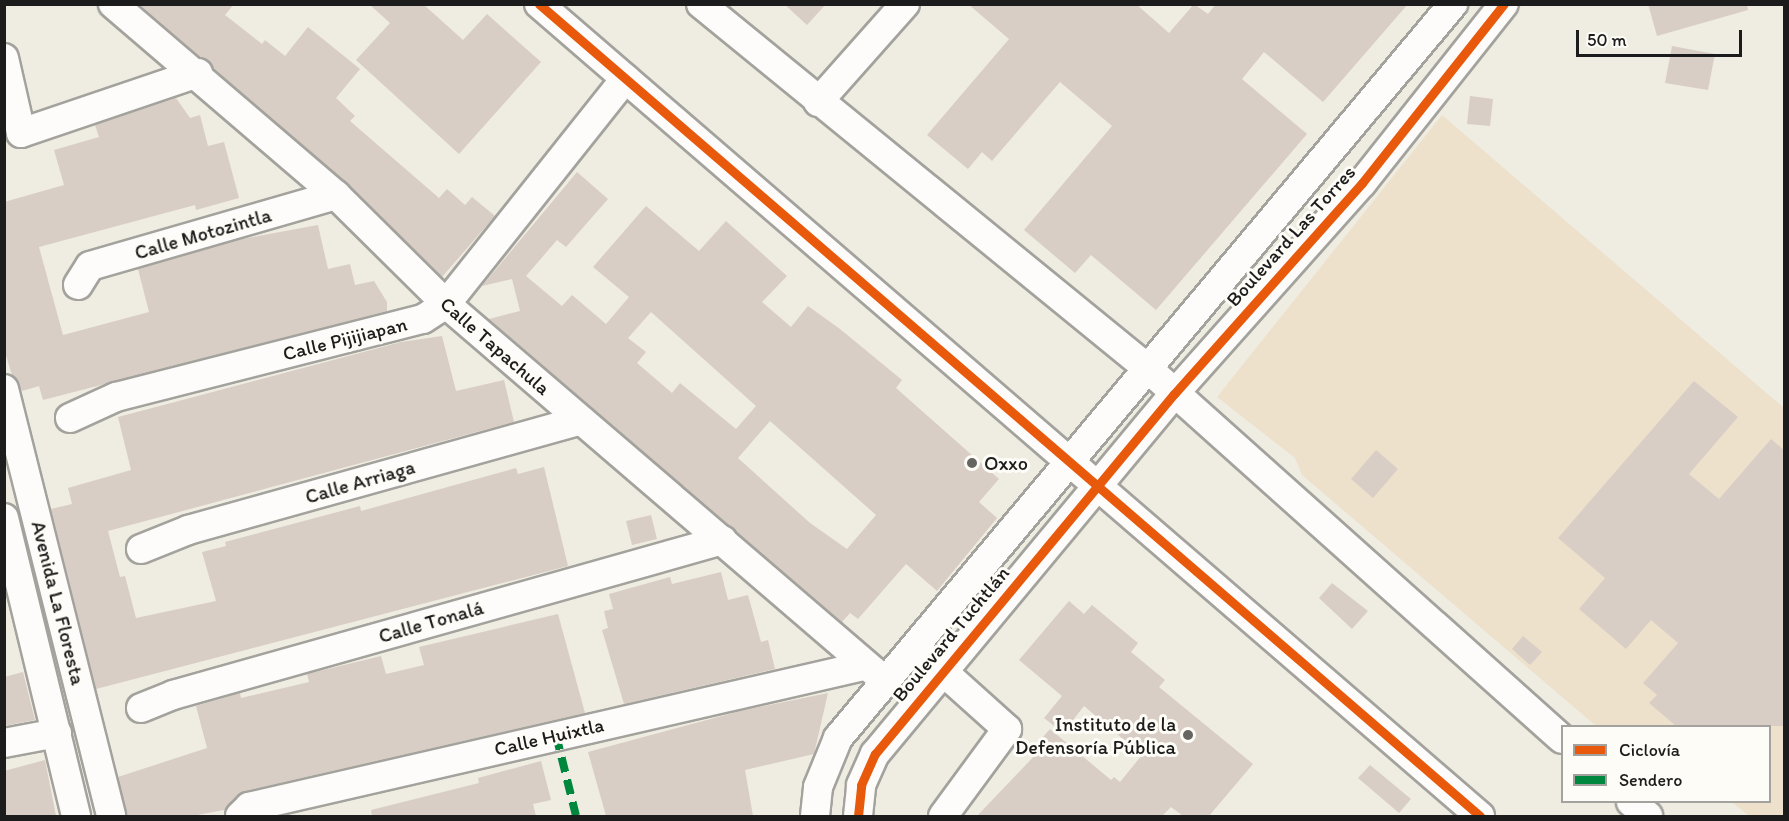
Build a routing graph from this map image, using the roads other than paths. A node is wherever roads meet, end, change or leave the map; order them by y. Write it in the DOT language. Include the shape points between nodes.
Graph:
graph roads {
  1 [pos="113,4"];
  2 [pos="701,4"];
  3 [pos="905,4"];
  4 [pos="1453,4"];
  5 [pos="1504,4"];
  6 [pos="543,6"];
  7 [pos="4,58"];
  8 [pos="198,73"];
  9 [pos="625,79"];
  10 [pos="819,102"];
  11 [pos="336,195"];
  12 [pos="78,285"];
  13 [pos="446,304"];
  14 [pos="1146,367"];
  15 [pos="4,389"];
  16 [pos="1174,394"];
  17 [pos="70,417"];
  18 [pos="582,420"];
  19 [pos="1069,461"];
  20 [pos="1098,487"];
  21 [pos="4,518"];
  22 [pos="723,540"];
  23 [pos="141,549"];
  24 [pos="914,646"];
  25 [pos="942,671"];
  26 [pos="874,673"];
  27 [pos="141,708"];
  28 [pos="57,733"];
  29 [pos="1561,737"];
  30 [pos="4,743"];
  31 [pos="1633,803"];
  32 [pos="76,816"];
  33 [pos="111,816"];
  34 [pos="240,816"];
  35 [pos="815,816"];
  36 [pos="858,816"];
  37 [pos="943,816"];
  38 [pos="1480,816"];
  39 [pos="1648,816"];
  1 -- 8 [label="street, Calle Tapachula"];
  2 -- 10 [label="street"];
  3 -- 10 [label="street"];
  4 -- 14 [label="street, Boulevard Las Torres"];
  5 -- 16 [label="street, Boulevard Las Torres" via="1362,183"];
  6 -- 9 [label="street"];
  7 -- 8 [label="street" via="21,133"];
  8 -- 11 [label="street, Calle Tapachula"];
  9 -- 13 [label="street, Calle Pijijiapan"];
  9 -- 19 [label="street"];
  10 -- 14 [label="street"];
  11 -- 12 [label="street, Calle Motozintla" via="90,267"];
  11 -- 13 [label="street, Calle Tapachula"];
  13 -- 17 [label="street, Calle Pijijiapan" via="423,320 116,397"];
  13 -- 18 [label="street, Calle Tapachula"];
  14 -- 16 [label="street"];
  14 -- 19 [label="street, Boulevard Las Torres"];
  15 -- 33 [label="street, Avenida La Floresta"];
  16 -- 20 [label="street, Boulevard Las Torres"];
  16 -- 29 [label="street"];
  18 -- 22 [label="street, Calle Tapachula"];
  18 -- 23 [label="street, Calle Arriaga" via="188,530"];
  19 -- 20 [label="street"];
  19 -- 24 [label="street, Boulevard Tuchtlán"];
  20 -- 25 [label="street, Boulevard Tuchtlán"];
  20 -- 38 [label="street"];
  21 -- 28 [label="street, Avenida La Floresta"];
  22 -- 26 [label="street, Calle Tapachula"];
  22 -- 27 [label="street, Calle Tonalá" via="173,695"];
  24 -- 25 [label="street"];
  24 -- 26 [label="street, Boulevard Tuchtlán"];
  25 -- 36 [label="street, Boulevard Tuchtlán" via="875,754 861,785"];
  25 -- 37 [label="street" via="1007,729"];
  26 -- 34 [label="street, Calle Huixtla" via="249,807"];
  26 -- 35 [label="street, Boulevard Tuchtlán" via="838,738 819,787"];
  28 -- 30 [label="street"];
  28 -- 32 [label="street, Avenida La Floresta"];
  31 -- 39 [label="street"];
}
